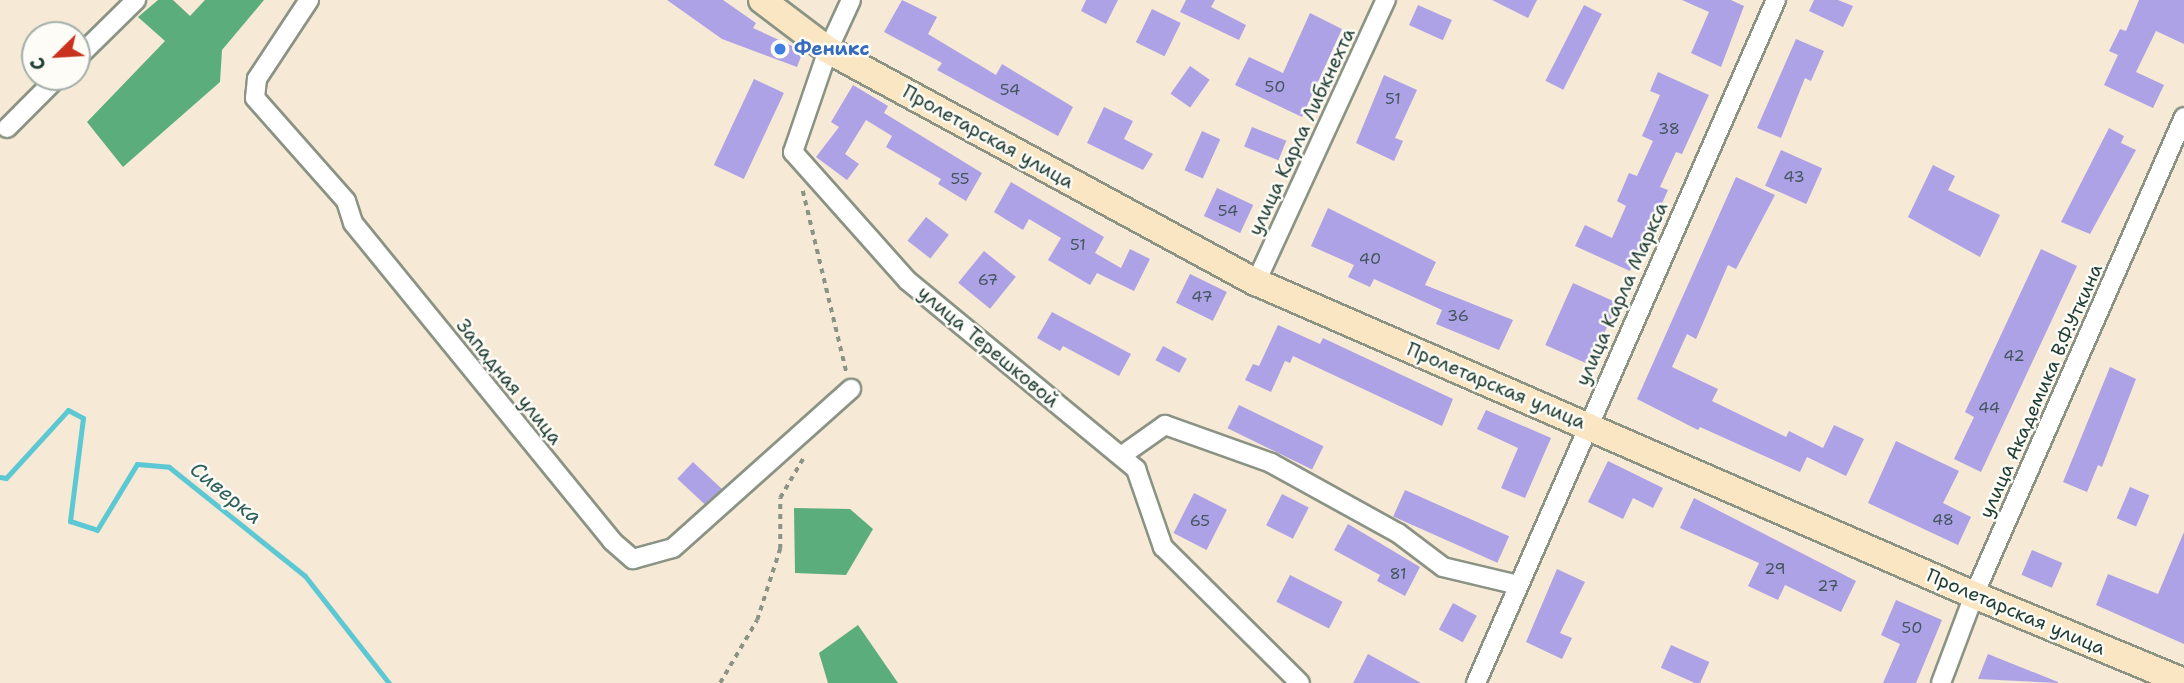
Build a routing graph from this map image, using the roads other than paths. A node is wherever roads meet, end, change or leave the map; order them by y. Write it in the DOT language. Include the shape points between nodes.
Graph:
graph roads {
  1 [pos="136,0"];
  2 [pos="309,0"];
  3 [pos="762,0"];
  4 [pos="851,0"];
  5 [pos="1386,0"];
  6 [pos="1776,0"];
  7 [pos="91,44"];
  8 [pos="828,50"];
  9 [pos="44,91"];
  10 [pos="2184,117"];
  11 [pos="7,128"];
  12 [pos="1256,282"];
  13 [pos="851,389"];
  14 [pos="1586,425"];
  15 [pos="1121,456"];
  16 [pos="1518,585"];
  17 [pos="1974,596"];
  18 [pos="2184,682"];
  19 [pos="1300,683"];
  20 [pos="1476,683"];
  21 [pos="1941,683"];
  1 -- 7 [label="street"];
  2 -- 13 [label="street, Западная улица" via="257,79 255,98 346,201 352,223 612,541 633,559 673,548"];
  3 -- 8 [label="main road"];
  4 -- 8 [label="street"];
  5 -- 12 [label="street, улица Карла Либкнехта"];
  6 -- 14 [label="street, улица Карла Маркса"];
  8 -- 12 [label="main road, Пролетарская улица"];
  8 -- 15 [label="street, улица Терешковой" via="793,152 908,281"];
  9 -- 11 [label="street"];
  10 -- 17 [label="street, улица Академика В.Ф.Уткина"];
  12 -- 14 [label="main road, Пролетарская улица"];
  14 -- 16 [label="street, улица Карла Маркса"];
  14 -- 17 [label="main road, Пролетарская улица"];
  15 -- 16 [label="street" via="1165,425 1271,463 1398,533 1443,567"];
  15 -- 19 [label="street, улица Терешковой" via="1136,469 1163,547"];
  16 -- 20 [label="street, улица Карла Маркса"];
  17 -- 18 [label="main road, Пролетарская улица"];
  17 -- 21 [label="street, улица Академика В.Ф.Уткина"];
}
